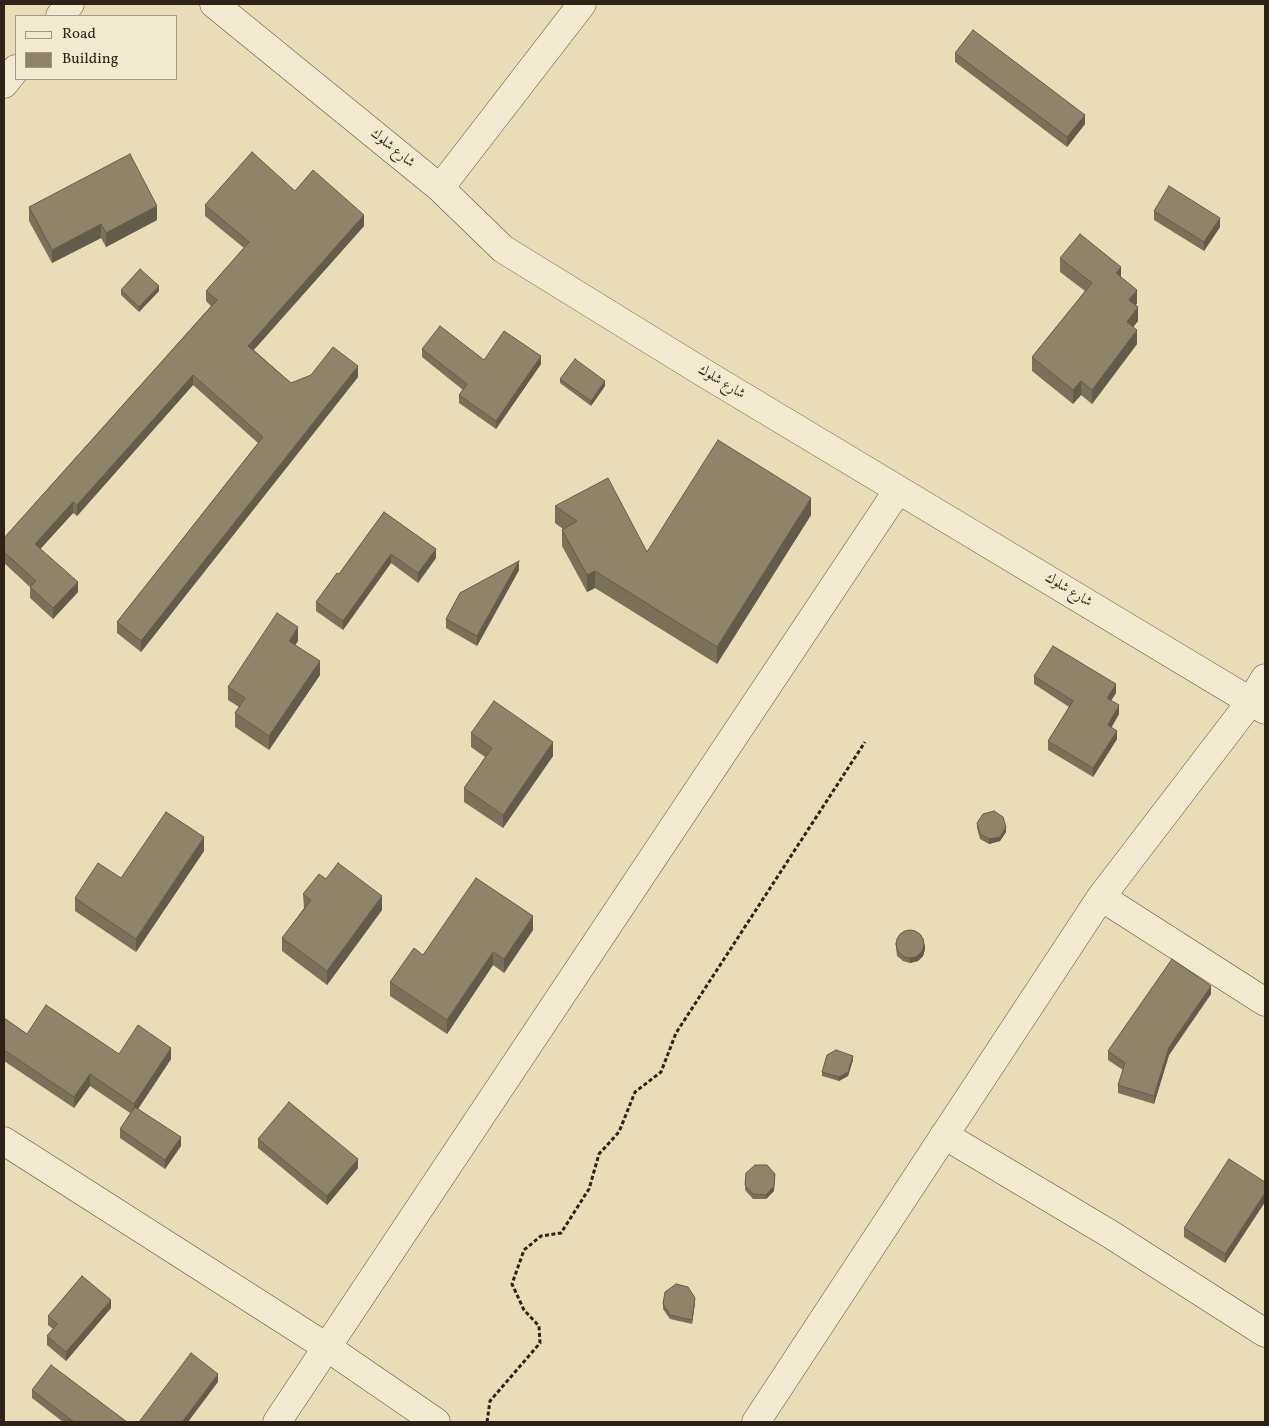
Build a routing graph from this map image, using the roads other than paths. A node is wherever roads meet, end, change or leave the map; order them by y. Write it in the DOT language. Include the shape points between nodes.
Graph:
graph roads {
  1 [pos="70,4"];
  2 [pos="214,4"];
  3 [pos="582,4"];
  4 [pos="61,15"];
  5 [pos="15,70"];
  6 [pos="4,84"];
  7 [pos="440,188"];
  8 [pos="898,490"];
  9 [pos="1261,696"];
  10 [pos="1102,897"];
  11 [pos="1265,1002"];
  12 [pos="944,1135"];
  13 [pos="4,1141"];
  14 [pos="1265,1333"];
  15 [pos="328,1348"];
  16 [pos="277,1422"];
  17 [pos="436,1422"];
  18 [pos="756,1422"];
  1 -- 4 [label="street"];
  2 -- 7 [label="street, شارع شلوك"];
  3 -- 7 [label="street"];
  5 -- 6 [label="street"];
  7 -- 8 [label="street, شارع شلوك" via="504,249"];
  8 -- 9 [label="street, شارع شلوك"];
  8 -- 15 [label="street"];
  9 -- 10 [label="street"];
  10 -- 11 [label="street"];
  10 -- 12 [label="street"];
  12 -- 14 [label="street" via="1110,1234"];
  12 -- 18 [label="street"];
  13 -- 15 [label="street"];
  15 -- 16 [label="street"];
  15 -- 17 [label="street"];
}
